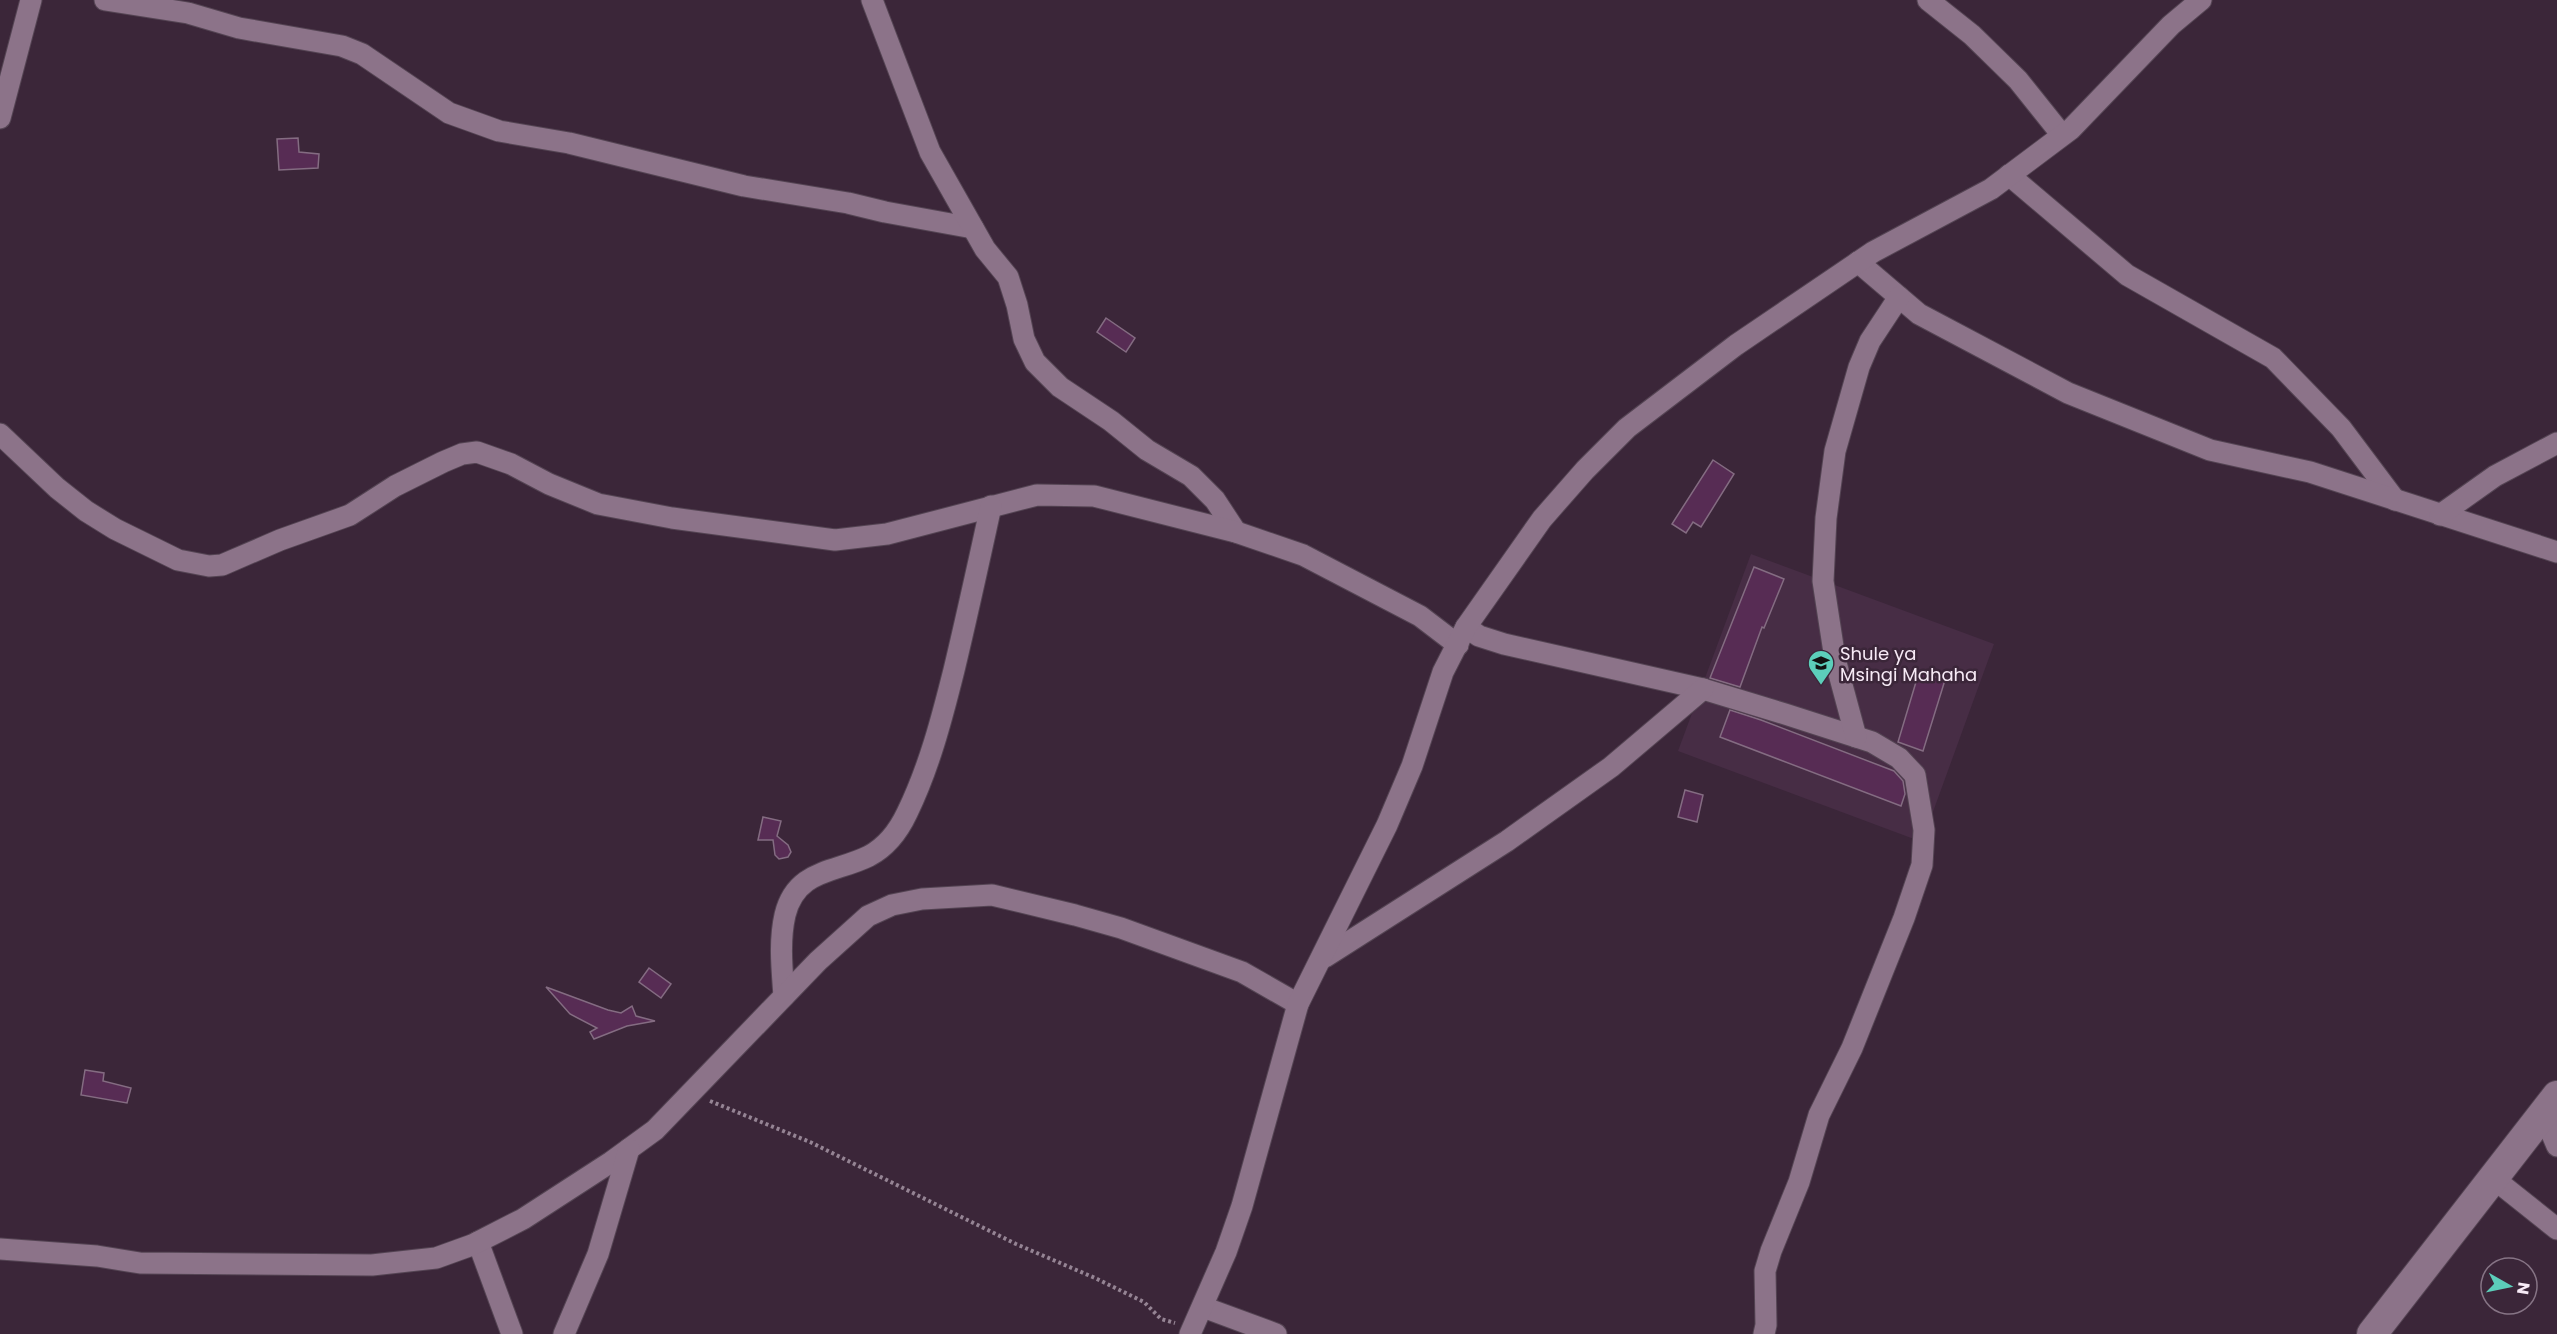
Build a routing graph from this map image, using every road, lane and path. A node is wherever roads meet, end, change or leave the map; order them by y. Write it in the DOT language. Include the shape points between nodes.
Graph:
graph roads {
  1 [pos="31,0"];
  2 [pos="105,0"];
  3 [pos="872,0"];
  4 [pos="1928,0"];
  5 [pos="2201,0"];
  6 [pos="0,118"];
  7 [pos="2062,135"];
  8 [pos="2009,175"];
  9 [pos="973,228"];
  10 [pos="1858,262"];
  11 [pos="1899,297"];
  12 [pos="0,434"];
  13 [pos="2557,442"];
  14 [pos="2395,500"];
  15 [pos="990,506"];
  16 [pos="2440,515"];
  17 [pos="1236,532"];
  18 [pos="2557,552"];
  19 [pos="1462,636"];
  20 [pos="1703,689"];
  21 [pos="1856,737"];
  22 [pos="1323,958"];
  23 [pos="784,996"];
  24 [pos="1298,1004"];
  25 [pos="690,1094"];
  26 [pos="2550,1104"];
  27 [pos="2557,1146"];
  28 [pos="629,1149"];
  29 [pos="2493,1178"];
  30 [pos="2557,1229"];
  31 [pos="478,1242"];
  32 [pos="0,1249"];
  33 [pos="1203,1307"];
  34 [pos="1192,1331"];
  35 [pos="512,1334"];
  36 [pos="564,1334"];
  37 [pos="1276,1334"];
  38 [pos="1764,1334"];
  39 [pos="2372,1334"];
  1 -- 6 [label="street"];
  2 -- 9 [label="street" via="188,13 239,28 342,46 362,54 449,113 499,131 569,143 744,186"];
  3 -- 9 [label="street" via="930,152"];
  4 -- 7 [label="street" via="1972,35 2018,80"];
  5 -- 7 [label="street"];
  7 -- 8 [label="street"];
  8 -- 10 [label="street" via="1991,189"];
  8 -- 14 [label="street" via="2127,274 2272,358 2341,428"];
  9 -- 17 [label="street" via="1008,277 1024,339 1035,362 1060,387 1147,450 1191,476 1215,500"];
  10 -- 11 [label="street"];
  10 -- 19 [label="street" via="1736,345 1627,428 1542,519"];
  11 -- 14 [label="street" via="1919,314 2068,393 2210,450 2310,471"];
  11 -- 21 [label="street" via="1870,341 1859,367 1835,451 1826,518 1823,581 1835,659"];
  12 -- 15 [label="street" via="86,511 178,560 209,566 222,565 350,515 443,462 477,452 598,504 834,540 887,534"];
  13 -- 16 [label="street" via="2495,476"];
  14 -- 16 [label="street"];
  15 -- 17 [label="street" via="1037,495 1094,496"];
  15 -- 23 [label="street" via="947,697 908,811 897,833 870,855 818,873 792,897 781,942"];
  16 -- 18 [label="street"];
  17 -- 19 [label="street" via="1303,555"];
  19 -- 20 [label="street" via="1479,636"];
  19 -- 22 [label="street" via="1443,672 1412,766 1387,825"];
  20 -- 21 [label="street"];
  20 -- 22 [label="street" via="1611,767 1507,841"];
  21 -- 38 [label="street" via="1899,758 1916,775 1924,830 1922,866 1852,1048 1819,1115 1799,1182 1771,1251 1765,1272"];
  22 -- 24 [label="street"];
  23 -- 24 [label="street" via="868,916 892,905 922,899 992,896 1121,928 1242,972"];
  23 -- 25 [label="street"];
  24 -- 33 [label="street" via="1242,1206"];
  25 -- 28 [label="street" via="655,1130"];
  25 -- 34 [label="path" via="810,1142 1006,1240 1136,1298 1161,1318"];
  26 -- 27 [label="street"];
  26 -- 29 [label="main road"];
  28 -- 31 [label="street" via="523,1219"];
  28 -- 36 [label="street" via="598,1254"];
  29 -- 30 [label="street"];
  29 -- 39 [label="main road"];
  31 -- 32 [label="street" via="436,1258 372,1265 140,1263"];
  31 -- 35 [label="street"];
  33 -- 34 [label="street"];
  33 -- 37 [label="street"];
}
